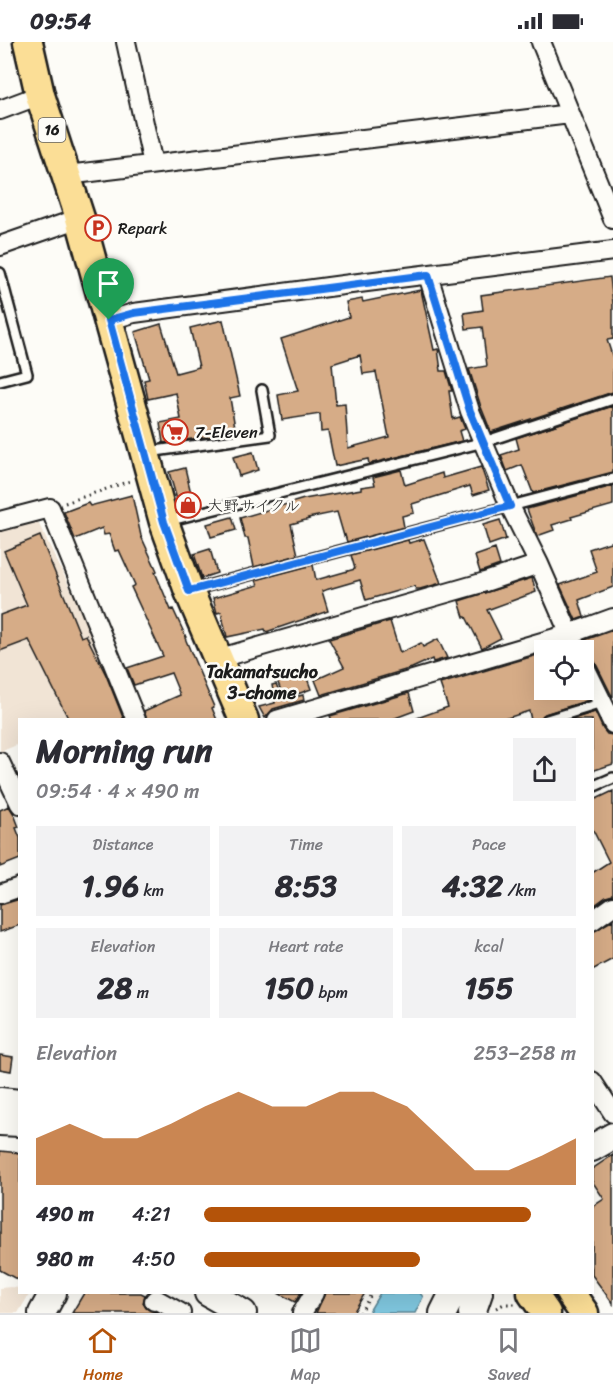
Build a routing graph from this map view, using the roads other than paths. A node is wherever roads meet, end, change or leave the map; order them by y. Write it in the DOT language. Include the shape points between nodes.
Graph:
graph roads {
  1 [pos="29,42"];
  2 [pos="126,42"];
  3 [pos="541,42"];
  4 [pos="40,95"];
  5 [pos="0,110"];
  6 [pos="570,114"];
  7 [pos="153,164"];
  8 [pos="67,175"];
  9 [pos="80,218"];
  10 [pos="613,219"];
  11 [pos="0,246"];
  12 [pos="613,251"];
  13 [pos="0,273"];
  14 [pos="428,275"];
  15 [pos="109,320"];
  16 [pos="0,381"];
  17 [pos="262,390"];
  18 [pos="613,399"];
  19 [pos="484,442"];
  20 [pos="145,453"];
  21 [pos="613,479"];
  22 [pos="510,506"];
  23 [pos="0,521"];
  24 [pos="164,522"];
  25 [pos="539,564"];
  26 [pos="189,591"];
  27 [pos="613,618"];
  28 [pos="568,634"];
  29 [pos="571,640"];
  30 [pos="217,659"];
  31 [pos="594,686"];
  32 [pos="602,703"];
  33 [pos="135,718"];
  34 [pos="243,718"];
  35 [pos="284,718"];
  36 [pos="553,718"];
  37 [pos="613,724"];
  38 [pos="1,769"];
  39 [pos="613,778"];
  40 [pos="594,786"];
  41 [pos="18,800"];
  42 [pos="18,888"];
  43 [pos="0,894"];
  44 [pos="613,906"];
  45 [pos="594,920"];
  46 [pos="594,1085"];
  47 [pos="0,1101"];
  48 [pos="18,1103"];
  49 [pos="613,1113"];
  50 [pos="0,1122"];
  51 [pos="18,1123"];
  52 [pos="613,1136"];
  53 [pos="594,1147"];
  54 [pos="53,1294"];
  55 [pos="210,1294"];
  56 [pos="313,1294"];
  57 [pos="452,1294"];
  58 [pos="479,1294"];
  59 [pos="571,1294"];
  60 [pos="154,1301"];
  61 [pos="240,1305"];
  62 [pos="42,1313"];
  63 [pos="181,1313"];
  64 [pos="302,1313"];
  65 [pos="443,1313"];
  66 [pos="472,1313"];
  67 [pos="584,1313"];
  1 -- 4 [label="main road, 16"];
  2 -- 7 [label="street"];
  3 -- 6 [label="street"];
  4 -- 5 [label="street"];
  4 -- 8 [label="main road, 16"];
  6 -- 7 [label="street"];
  6 -- 10 [label="street"];
  7 -- 8 [label="street"];
  8 -- 9 [label="main road, 16"];
  9 -- 11 [label="street"];
  9 -- 15 [label="main road, 16"];
  12 -- 14 [label="street"];
  13 -- 16 [label="lane" via="27,374"];
  14 -- 15 [label="street" via="134,313"];
  14 -- 19 [label="street" via="470,411"];
  15 -- 20 [label="main road, 16"];
  17 -- 20 [label="lane" via="270,435"];
  18 -- 19 [label="lane"];
  19 -- 22 [label="street"];
  19 -- 24 [label="lane"];
  20 -- 24 [label="main road, 16"];
  21 -- 22 [label="lane"];
  22 -- 25 [label="street"];
  22 -- 26 [label="lane"];
  23 -- 33 [label="street" via="50,508"];
  24 -- 26 [label="main road, 16"];
  25 -- 28 [label="street"];
  25 -- 30 [label="street"];
  26 -- 30 [label="main road, 16"];
  27 -- 28 [label="street"];
  28 -- 29 [label="street"];
  28 -- 35 [label="street"];
  30 -- 34 [label="main road, 16"];
  31 -- 32 [label="street"];
  32 -- 36 [label="lane"];
  32 -- 37 [label="street"];
  38 -- 41 [label="street"];
  39 -- 40 [label="lane"];
  42 -- 43 [label="street"];
  44 -- 45 [label="street"];
  46 -- 49 [label="street"];
  47 -- 48 [label="street"];
  50 -- 51 [label="street"];
  52 -- 53 [label="street"];
  54 -- 62 [label="street"];
  55 -- 61 [label="street"];
  56 -- 64 [label="street"];
  57 -- 65 [label="street"];
  58 -- 66 [label="street"];
  59 -- 67 [label="main road"];
  60 -- 63 [label="street"];
}
